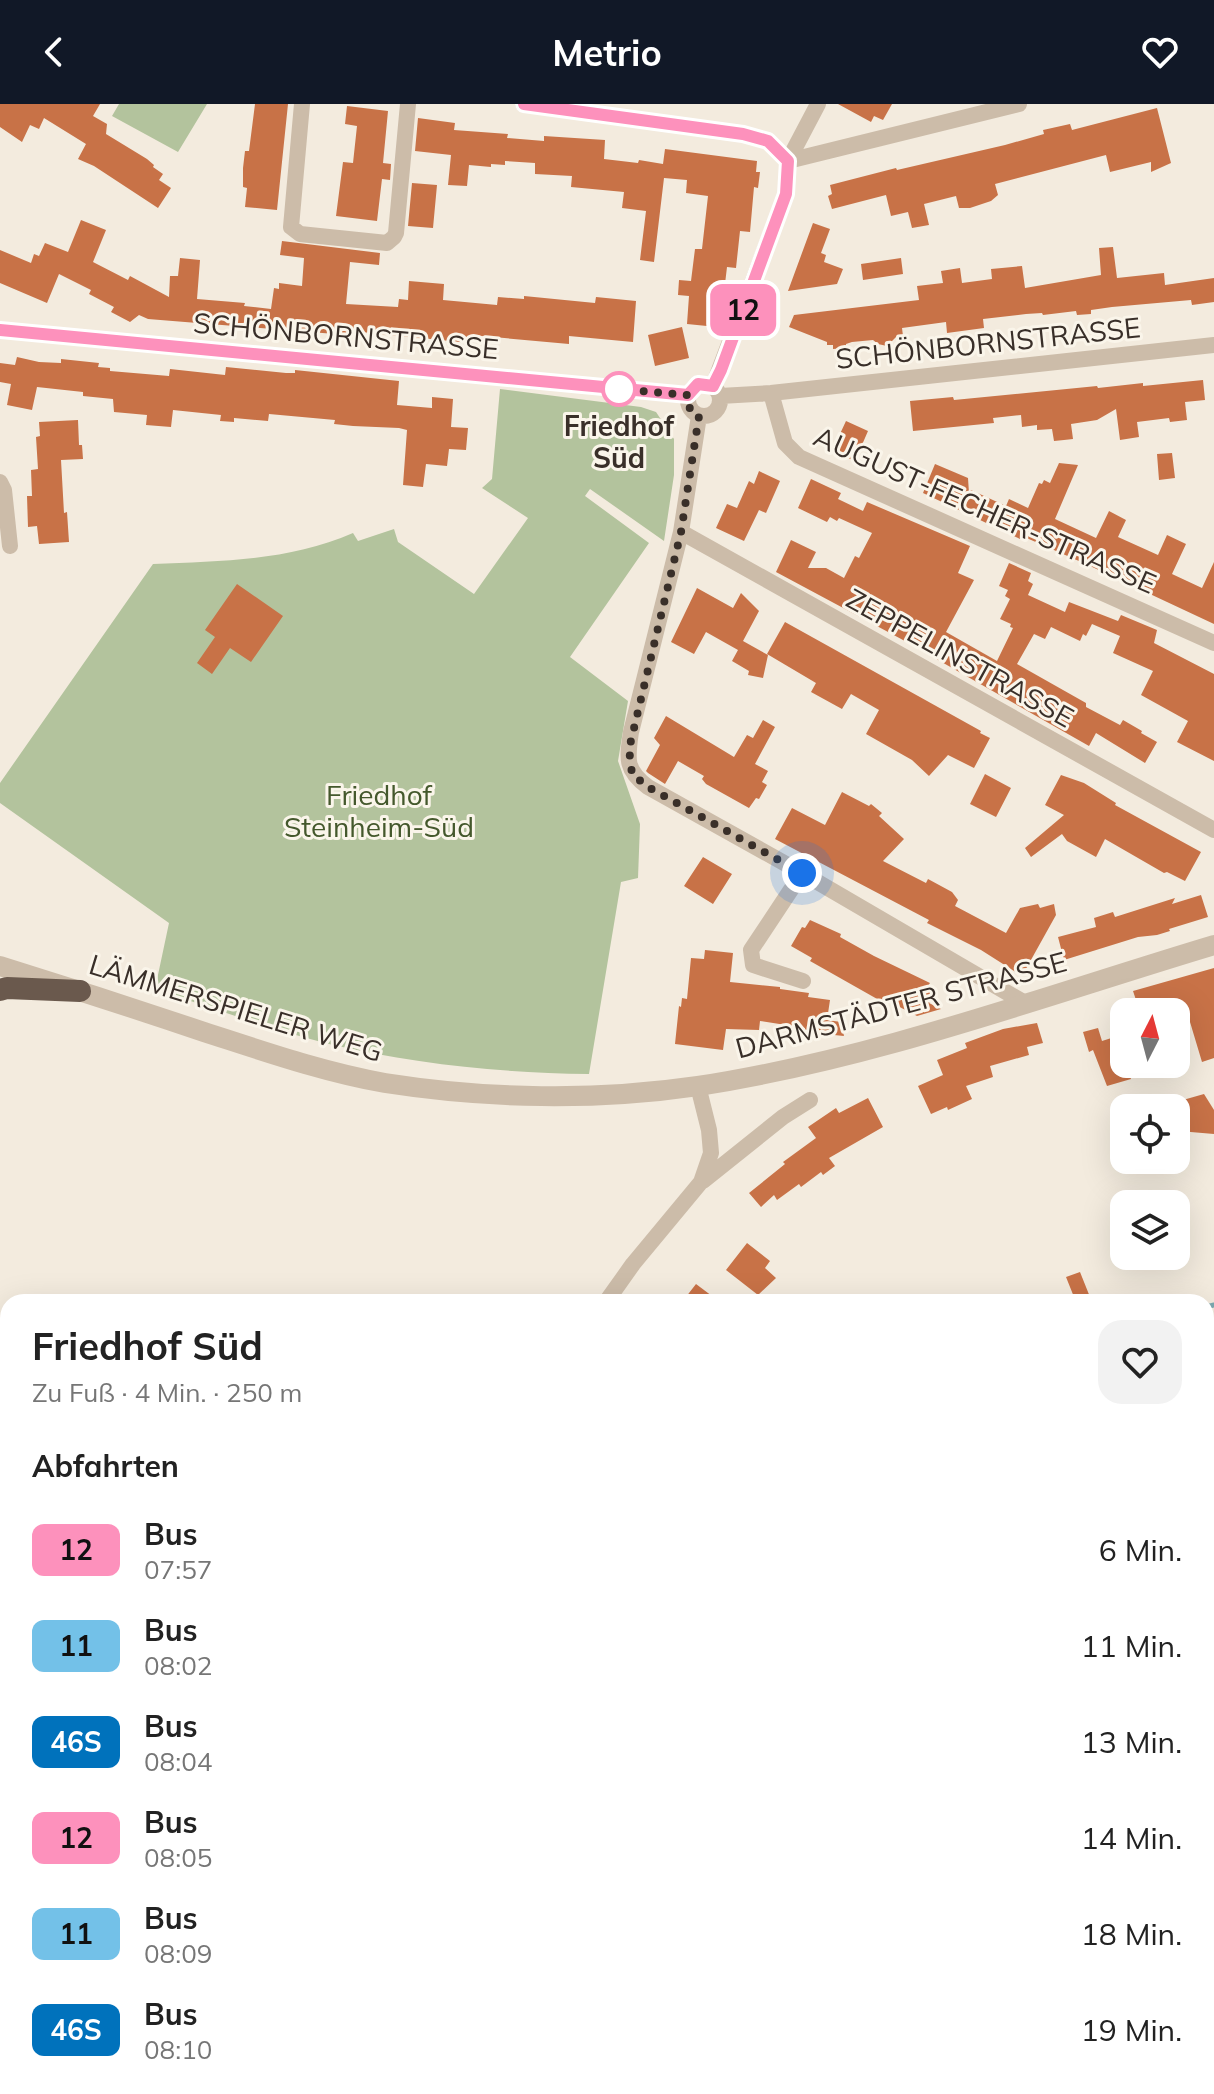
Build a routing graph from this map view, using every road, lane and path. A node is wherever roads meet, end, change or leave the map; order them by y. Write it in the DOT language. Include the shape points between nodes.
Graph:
graph roads {
  1 [pos="302,104"];
  2 [pos="408,104"];
  3 [pos="523,104"];
  4 [pos="818,104"];
  5 [pos="1019,104"];
  6 [pos="562,107"];
  7 [pos="788,161"];
  8 [pos="0,330"];
  9 [pos="1214,345"];
  10 [pos="716,391"];
  11 [pos="771,393"];
  12 [pos="688,395"];
  13 [pos="699,416"];
  14 [pos="0,482"];
  15 [pos="681,532"];
  16 [pos="10,546"];
  17 [pos="1214,643"];
  18 [pos="1214,830"];
  19 [pos="802,873"];
  20 [pos="1214,945"];
  21 [pos="0,966"];
  22 [pos="803,981"];
  23 [pos="0,990"];
  24 [pos="80,991"];
  25 [pos="1025,1003"];
  26 [pos="698,1086"];
  27 [pos="810,1100"];
  28 [pos="701,1182"];
  29 [pos="612,1294"];
  1 -- 2 [label="street" via="291,227 300,234 387,243 396,233"];
  3 -- 6 [label="street"];
  4 -- 7 [label="street"];
  5 -- 7 [label="street"];
  6 -- 7 [label="street" via="743,134 768,141"];
  7 -- 10 [label="street" via="786,194"];
  8 -- 12 [label="street, SCHÖNBORNSTRASSE"];
  9 -- 11 [label="street, SCHÖNBORNSTRASSE"];
  10 -- 11 [label="street, SCHÖNBORNSTRASSE"];
  10 -- 12 [label="street, SCHÖNBORNSTRASSE" via="698,384"];
  10 -- 13 [label="street" via="716,410"];
  11 -- 17 [label="street, AUGUST-FECHER-STRASSE" via="785,443 799,457"];
  12 -- 13 [label="street" via="690,410"];
  13 -- 15 [label="street"];
  14 -- 16 [label="street"];
  15 -- 18 [label="street, ZEPPELINSTRASSE"];
  15 -- 19 [label="street" via="631,732 632,774"];
  19 -- 22 [label="street" via="751,950 753,965"];
  19 -- 25 [label="street"];
  20 -- 25 [label="street, DARMSTÄDTER STRASSE"];
  21 -- 24 [label="street, LÄMMERSPIELER WEG"];
  23 -- 24 [label="highway"];
  24 -- 26 [label="street, LÄMMERSPIELER WEG" via="296,1061 384,1083 564,1096"];
  25 -- 26 [label="street, DARMSTÄDTER STRASSE" via="815,1062"];
  26 -- 28 [label="street" via="711,1153"];
  27 -- 28 [label="street"];
  28 -- 29 [label="street"];
}
